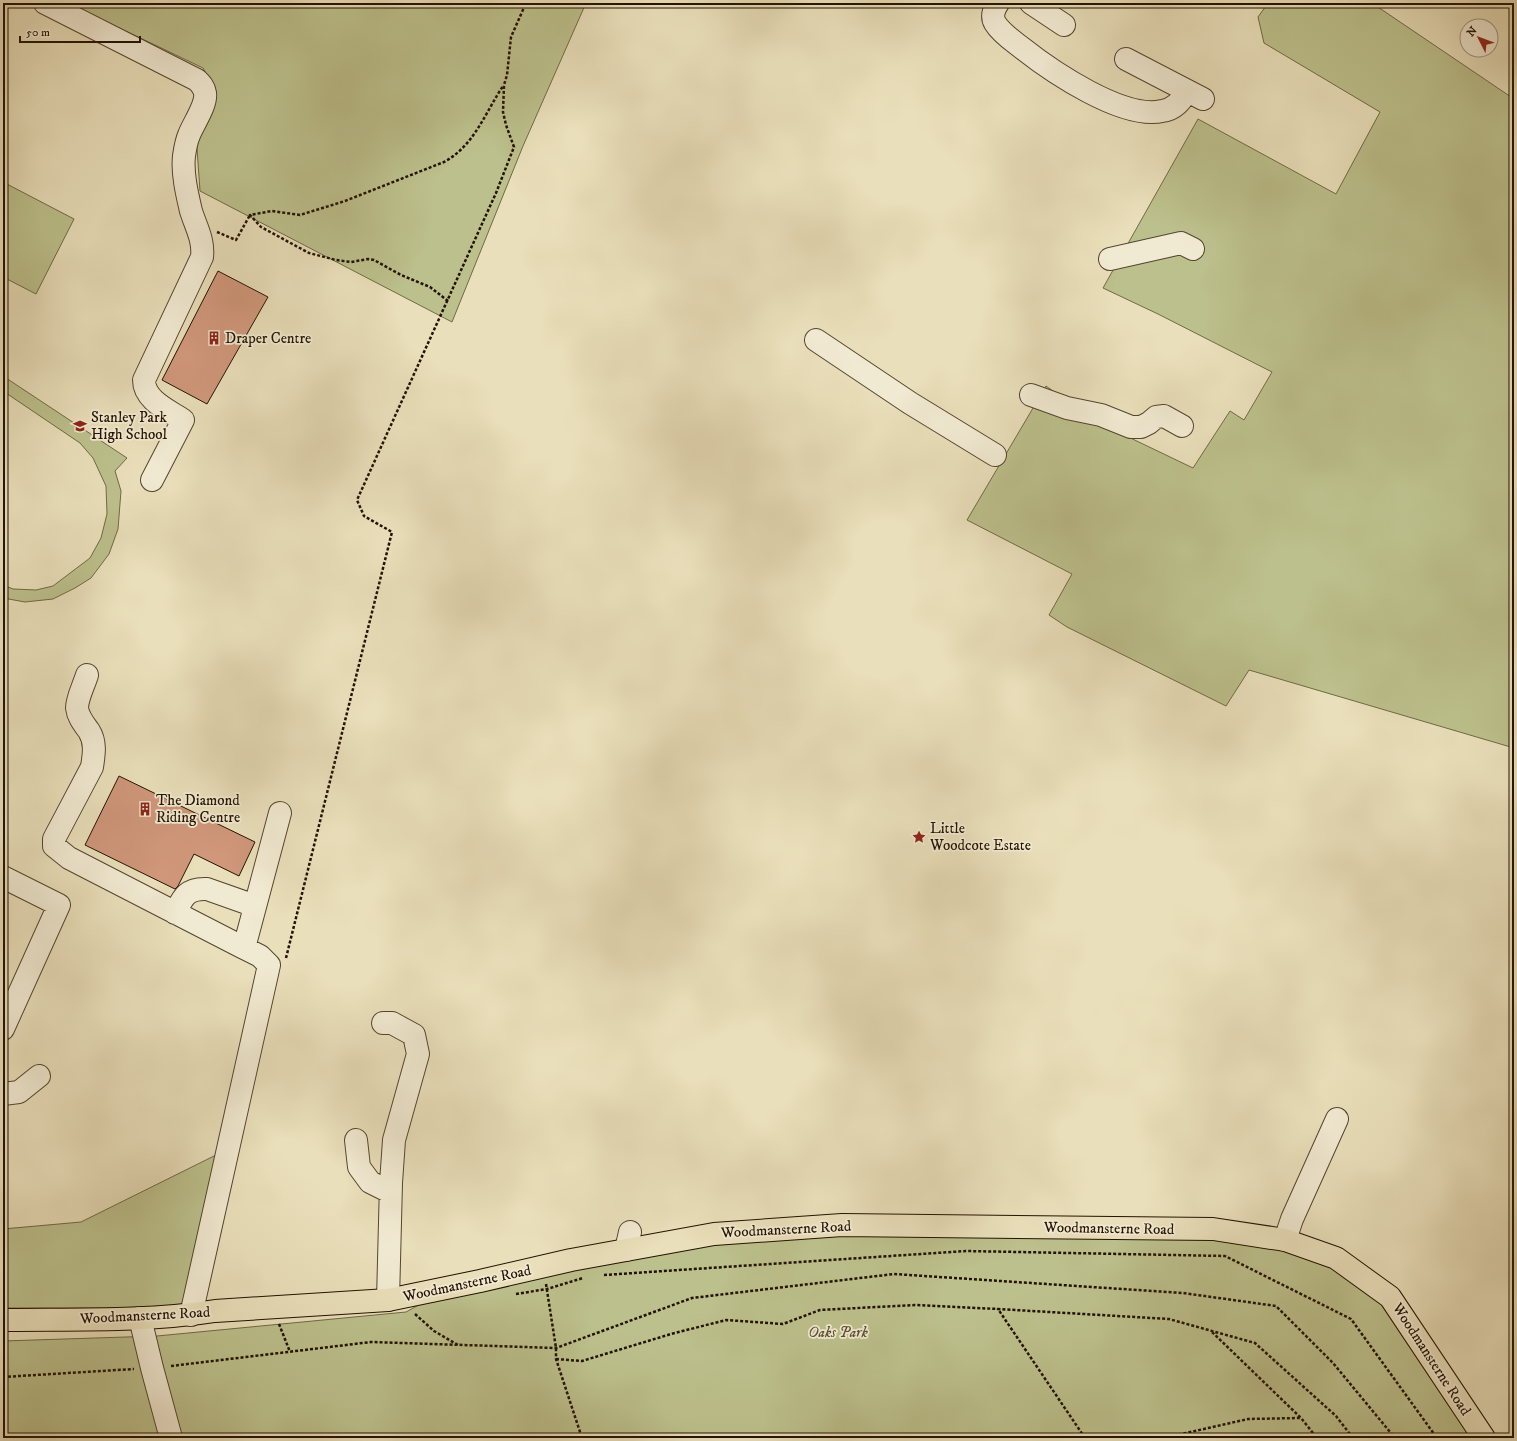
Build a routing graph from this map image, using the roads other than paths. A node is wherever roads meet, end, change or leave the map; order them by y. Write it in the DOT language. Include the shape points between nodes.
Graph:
graph roads {
  1 [pos="45,3"];
  2 [pos="998,3"];
  3 [pos="1031,3"];
  4 [pos="1064,26"];
  5 [pos="1126,59"];
  6 [pos="1193,249"];
  7 [pos="1110,259"];
  8 [pos="816,340"];
  9 [pos="1031,395"];
  10 [pos="1182,426"];
  11 [pos="995,455"];
  12 [pos="152,480"];
  13 [pos="87,675"];
  14 [pos="280,813"];
  15 [pos="3,876"];
  16 [pos="255,906"];
  17 [pos="175,913"];
  18 [pos="244,948"];
  19 [pos="383,1023"];
  20 [pos="3,1029"];
  21 [pos="39,1076"];
  22 [pos="3,1094"];
  23 [pos="1337,1119"];
  24 [pos="356,1140"];
  25 [pos="390,1192"];
  26 [pos="1285,1240"];
  27 [pos="388,1300"];
  28 [pos="191,1315"];
  29 [pos="140,1318"];
  30 [pos="3,1320"];
  31 [pos="171,1438"];
  32 [pos="1484,1438"];
  1 -- 12 [label="lane" via="198,80 203,86 204,104 188,136 184,157 184,177 191,210 201,234 202,258 144,380 150,398 183,420"];
  2 -- 5 [label="lane" via="993,13 994,21 1012,40 1055,72 1108,100 1146,112 1162,112 1195,95"];
  3 -- 4 [label="lane"];
  6 -- 7 [label="lane" via="1181,243"];
  8 -- 11 [label="lane" via="910,403"];
  9 -- 10 [label="lane" via="1067,408 1101,415 1130,427 1140,427 1156,417 1164,416"];
  13 -- 17 [label="lane" via="77,708 79,716 92,736 92,767 54,839 54,846 69,858"];
  14 -- 16 [label="lane"];
  15 -- 20 [label="lane" via="59,905"];
  16 -- 17 [label="lane" via="207,889 200,889 192,890 185,895"];
  16 -- 18 [label="lane"];
  17 -- 18 [label="lane"];
  18 -- 28 [label="lane" via="260,956 269,966"];
  19 -- 25 [label="lane" via="392,1023 414,1035 418,1054 394,1140"];
  21 -- 22 [label="lane" via="19,1092"];
  23 -- 26 [label="lane"];
  24 -- 25 [label="lane" via="360,1167 370,1182"];
  25 -- 27 [label="lane"];
  26 -- 27 [label="main road, Woodmansterne Road" via="1213,1229 842,1225 628,1241"];
  26 -- 32 [label="main road, Woodmansterne Road" via="1336,1258 1390,1297"];
  27 -- 28 [label="main road, Woodmansterne Road" via="215,1311"];
  28 -- 29 [label="main road, Woodmansterne Road"];
  29 -- 30 [label="main road, Woodmansterne Road"];
  29 -- 31 [label="lane"];
}
